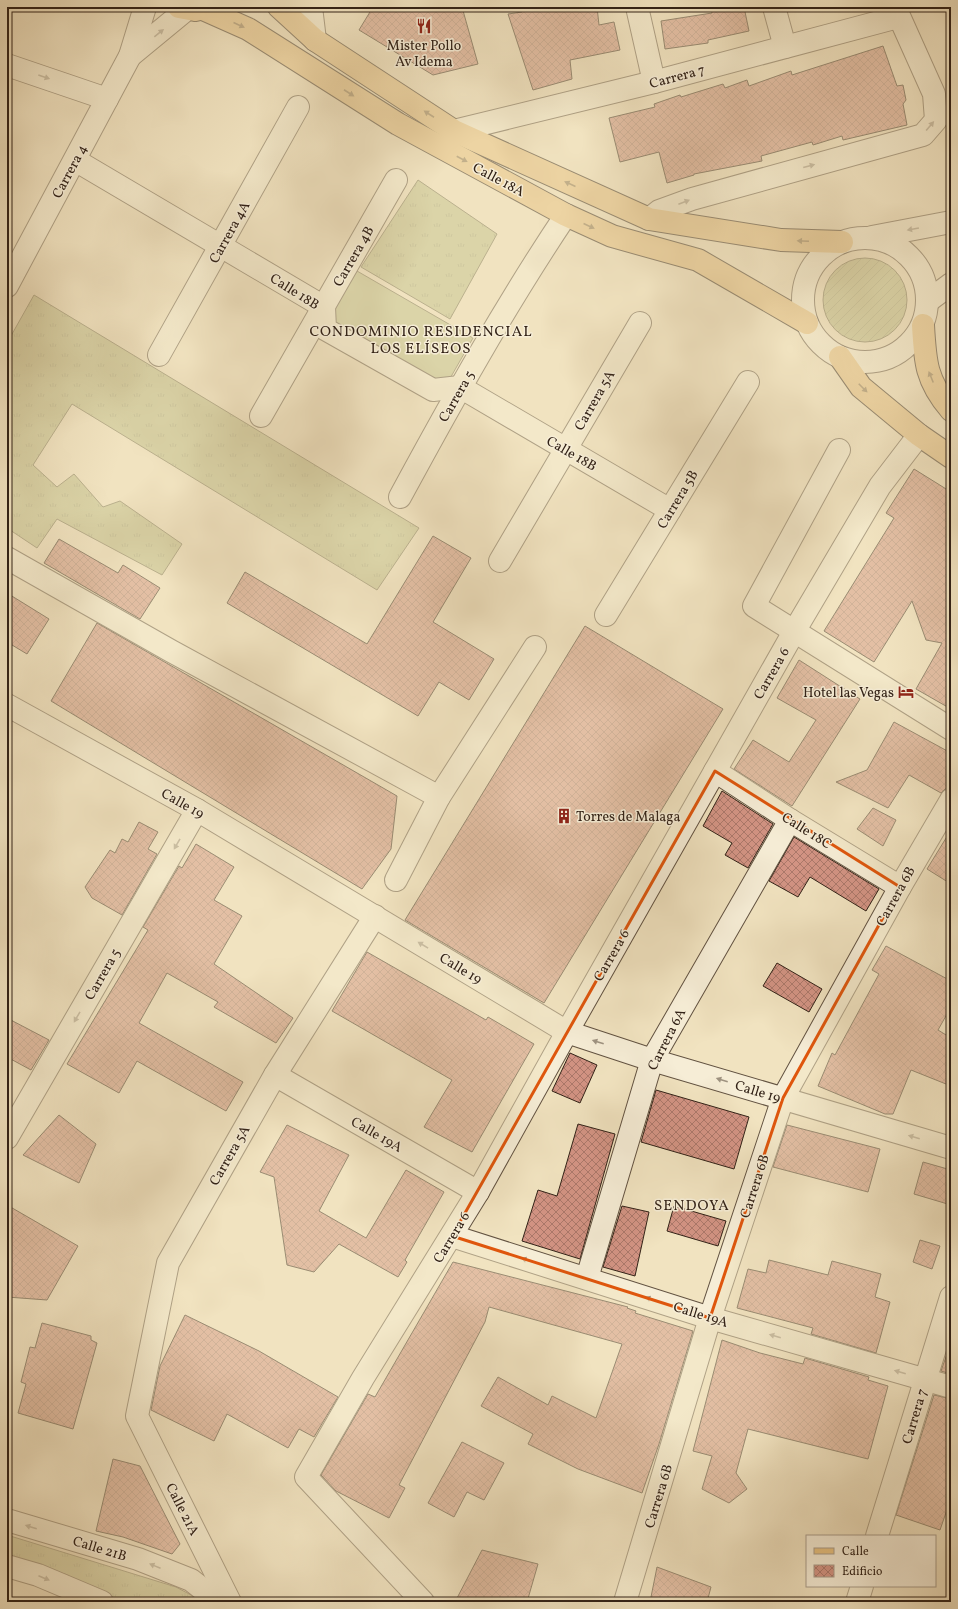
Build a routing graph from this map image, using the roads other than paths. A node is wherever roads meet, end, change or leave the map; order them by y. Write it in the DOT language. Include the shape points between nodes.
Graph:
graph roads {
  1 [pos="146,7"];
  2 [pos="279,7"];
  3 [pos="311,7"];
  4 [pos="637,7"];
  5 [pos="774,7"];
  6 [pos="194,8"];
  7 [pos="897,12"];
  8 [pos="315,40"];
  9 [pos="785,47"];
  10 [pos="130,56"];
  11 [pos="7,65"];
  12 [pos="654,82"];
  13 [pos="107,99"];
  14 [pos="298,108"];
  15 [pos="454,131"];
  16 [pos="75,160"];
  17 [pos="396,180"];
  18 [pos="566,215"];
  19 [pos="649,219"];
  20 [pos="951,222"];
  21 [pos="866,238"];
  22 [pos="842,242"];
  23 [pos="221,246"];
  24 [pos="951,284"];
  25 [pos="7,286"];
  26 [pos="928,301"];
  27 [pos="324,307"];
  28 [pos="640,323"];
  29 [pos="807,323"];
  30 [pos="923,325"];
  31 [pos="159,355"];
  32 [pos="840,357"];
  33 [pos="748,382"];
  34 [pos="460,387"];
  35 [pos="951,410"];
  36 [pos="261,416"];
  37 [pos="919,435"];
  38 [pos="566,449"];
  39 [pos="839,450"];
  40 [pos="951,456"];
  41 [pos="400,497"];
  42 [pos="670,510"];
  43 [pos="7,558"];
  44 [pos="500,561"];
  45 [pos="606,615"];
  46 [pos="795,630"];
  47 [pos="535,647"];
  48 [pos="9,711"];
  49 [pos="951,729"];
  50 [pos="715,771"];
  51 [pos="440,797"];
  52 [pos="951,800"];
  53 [pos="196,810"];
  54 [pos="790,820"];
  55 [pos="396,880"];
  56 [pos="900,887"];
  57 [pos="375,916"];
  58 [pos="566,1032"];
  59 [pos="652,1060"];
  60 [pos="275,1075"];
  61 [pos="783,1098"];
  62 [pos="7,1138"];
  63 [pos="951,1148"];
  64 [pos="478,1192"];
  65 [pos="452,1236"];
  66 [pos="587,1278"];
  67 [pos="951,1297"];
  68 [pos="710,1318"];
  69 [pos="925,1379"];
  70 [pos="951,1387"];
  71 [pos="137,1416"];
  72 [pos="7,1520"];
  73 [pos="877,1535"];
  74 [pos="7,1566"];
  75 [pos="862,1587"];
  76 [pos="102,1602"];
  77 [pos="219,1602"];
  78 [pos="230,1602"];
  79 [pos="423,1602"];
  80 [pos="625,1602"];
  81 [pos="857,1602"];
  1 -- 10 [label="street, Carrera 4"];
  2 -- 8 [label="main road, Calle 18A"];
  3 -- 8 [label="street"];
  4 -- 12 [label="street"];
  5 -- 9 [label="street"];
  10 -- 6 [label="street, Carrera 4, one-way"];
  6 -- 18 [label="main road, Calle 18A, one-way" via="248,29 398,124"];
  7 -- 9 [label="street, Carrera 7"];
  19 -- 7 [label="street, one-way" via="659,211 692,199 923,135 936,120 934,94"];
  15 -- 8 [label="main road, Calle 18A, one-way"];
  9 -- 12 [label="street, Carrera 7"];
  10 -- 13 [label="street, Carrera 4"];
  11 -- 13 [label="street, one-way"];
  12 -- 15 [label="street, Carrera 7"];
  13 -- 16 [label="street, Carrera 4"];
  14 -- 23 [label="street, Carrera 4A"];
  19 -- 15 [label="main road, Calle 18A, one-way"];
  16 -- 23 [label="street, Calle 18B"];
  16 -- 25 [label="street, Carrera 4"];
  17 -- 27 [label="street, Carrera 4B"];
  18 -- 29 [label="main road, Calle 18A, one-way" via="612,236 698,260"];
  18 -- 34 [label="street, Carrera 5"];
  22 -- 19 [label="main road, Calle 18A, one-way" via="781,240"];
  20 -- 21 [label="street, one-way"];
  21 -- 22 [label="street"];
  21 -- 26 [label="street" via="890,243 910,256 924,277"];
  22 -- 29 [label="street" via="822,255 808,275 802,299"];
  23 -- 27 [label="street, Calle 18B"];
  23 -- 31 [label="street, Carrera 4A"];
  24 -- 26 [label="street"];
  26 -- 30 [label="street"];
  27 -- 34 [label="street, Calle 18B" via="325,329 433,390"];
  27 -- 36 [label="street, Carrera 4B"];
  28 -- 38 [label="street, Carrera 5A"];
  29 -- 32 [label="street" via="820,343"];
  30 -- 32 [label="street" via="909,345 888,358 864,362"];
  35 -- 30 [label="main road, one-way" via="938,394 925,363"];
  32 -- 37 [label="main road, one-way" via="861,388"];
  33 -- 42 [label="street, Carrera 5B"];
  34 -- 38 [label="street, Calle 18B"];
  34 -- 41 [label="street, Carrera 5"];
  37 -- 40 [label="main road"];
  37 -- 46 [label="street, Carrera 6" via="880,486"];
  38 -- 42 [label="street, Calle 18B"];
  38 -- 44 [label="street, Carrera 5A"];
  39 -- 46 [label="street" via="754,606"];
  42 -- 45 [label="street, Carrera 5B"];
  43 -- 51 [label="street" via="171,651"];
  46 -- 49 [label="street"];
  46 -- 50 [label="street, Carrera 6"];
  47 -- 51 [label="street"];
  48 -- 53 [label="street, Calle 19"];
  50 -- 54 [label="street, Calle 18C"];
  50 -- 58 [label="street, Carrera 6"];
  51 -- 55 [label="street"];
  52 -- 56 [label="street, Carrera 6B"];
  53 -- 57 [label="street, Calle 19"];
  53 -- 62 [label="street, Carrera 5, one-way"];
  54 -- 56 [label="street, Calle 18C"];
  54 -- 59 [label="street, Carrera 6A"];
  56 -- 61 [label="street, Carrera 6B"];
  58 -- 57 [label="street, Calle 19, one-way"];
  57 -- 60 [label="street, Carrera 5A"];
  59 -- 58 [label="street, Calle 19, one-way"];
  58 -- 64 [label="street, Carrera 6"];
  61 -- 59 [label="street, Calle 19, one-way"];
  59 -- 66 [label="street, Carrera 6A"];
  60 -- 64 [label="street, Calle 19A"];
  60 -- 71 [label="street, Carrera 5A" via="168,1263"];
  63 -- 61 [label="street, Calle 19, one-way"];
  61 -- 68 [label="street, Carrera 6B"];
  64 -- 65 [label="street, Carrera 6"];
  66 -- 65 [label="street, Calle 19A, one-way"];
  65 -- 79 [label="street, Carrera 6" via="363,1378 306,1477"];
  68 -- 66 [label="street, Calle 19A, one-way"];
  67 -- 69 [label="street, Carrera 7"];
  69 -- 68 [label="street, Calle 19A, one-way"];
  68 -- 80 [label="street, Carrera 6B"];
  69 -- 70 [label="street, Calle 19A"];
  69 -- 73 [label="street, Carrera 7"];
  71 -- 78 [label="street, Calle 21A"];
  77 -- 72 [label="street, Calle 21B, one-way" via="191,1580 138,1559"];
  74 -- 76 [label="street, one-way" via="38,1575"];
  75 -- 81 [label="street"];
}
